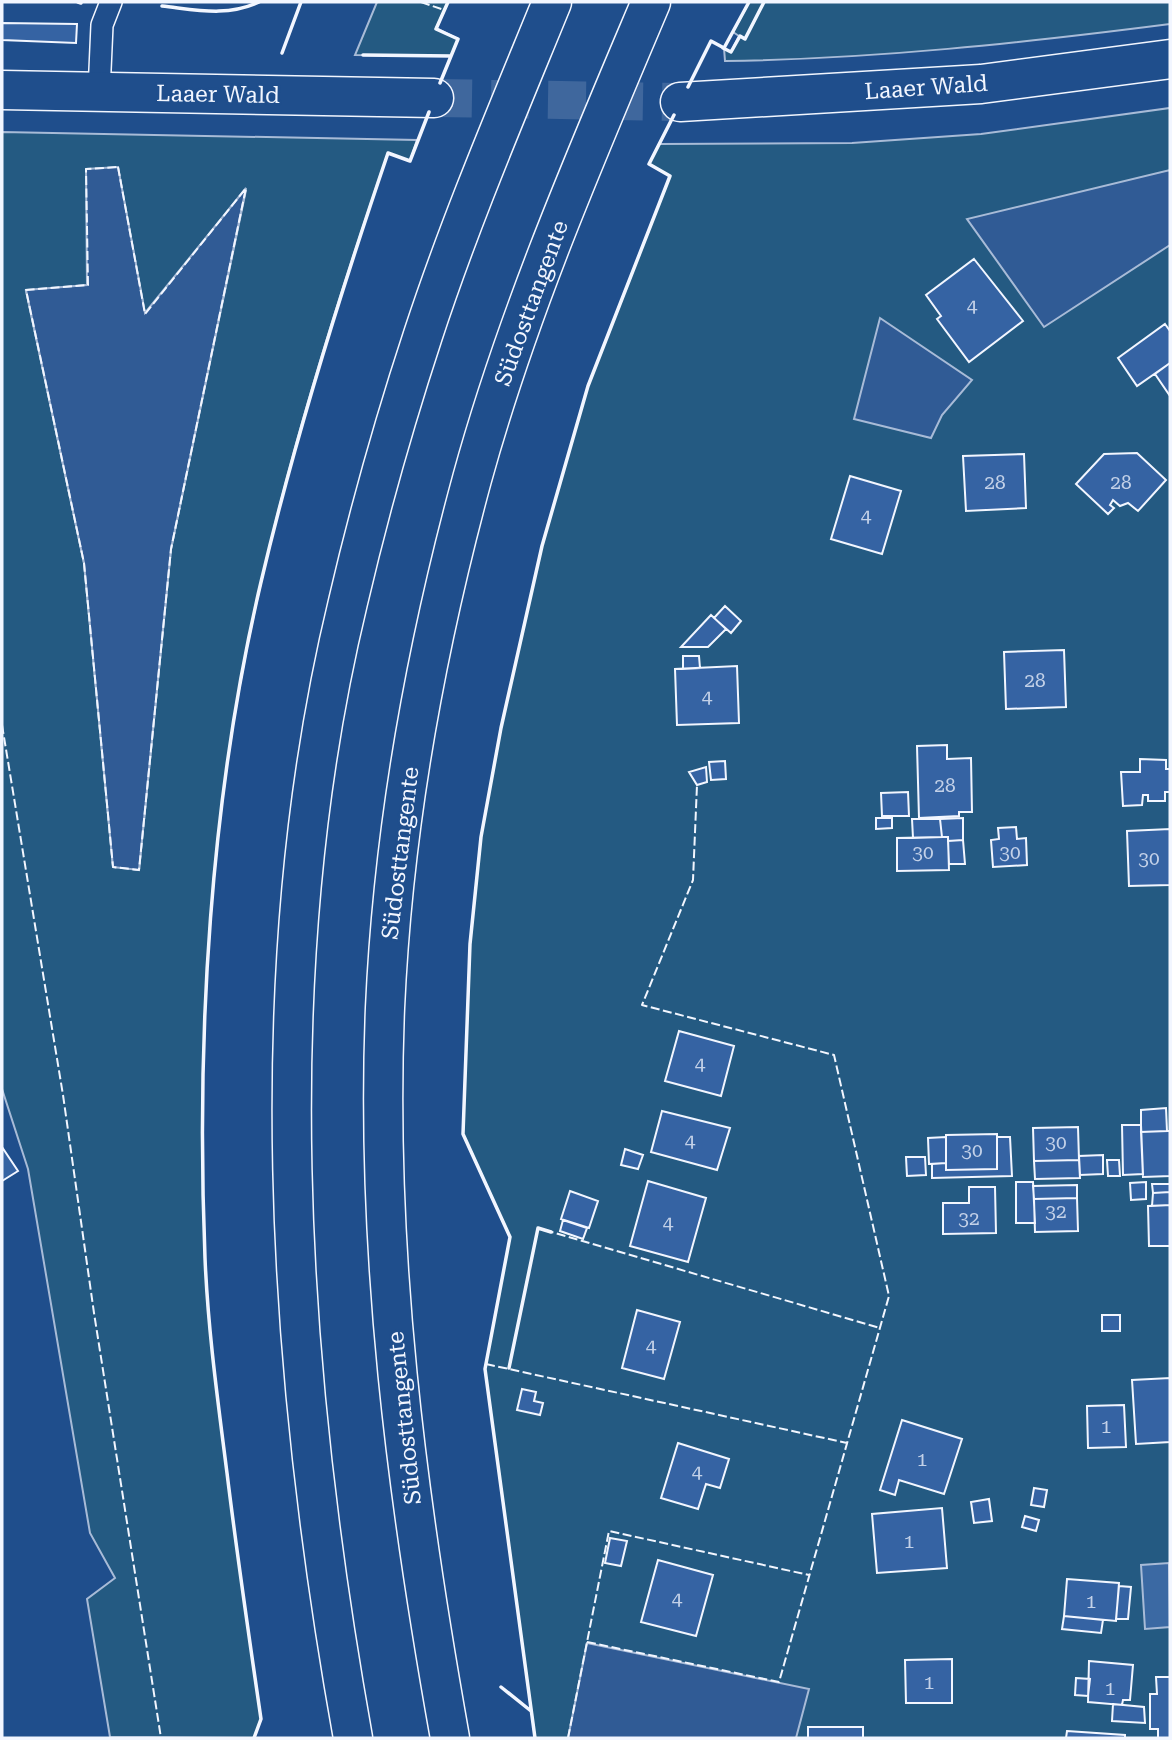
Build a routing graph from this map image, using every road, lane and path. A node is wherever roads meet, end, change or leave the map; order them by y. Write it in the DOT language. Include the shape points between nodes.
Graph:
graph roads {
  1 [pos="111,2"];
  2 [pos="552,2"];
  3 [pos="651,2"];
  4 [pos="1170,59"];
  5 [pos="2,90"];
  6 [pos="99,92"];
  7 [pos="434,97"];
  8 [pos="680,102"];
  9 [pos="353,1738"];
  10 [pos="450,1738"];
  1 -- 6 [label="lane" via="102,25"];
  2 -- 9 [label="main road" via="424,332 389,445 342,630 306,853 294,1017 295,1263 302,1376 335,1638"];
  3 -- 10 [label="main road, Südosttangente" via="512,349 472,479 419,708 394,889 385,1009 383,1142 389,1264 402,1415 428,1616"];
  4 -- 8 [label="main road, Laaer Wald" via="981,84"];
  5 -- 6 [label="main road, Laaer Wald"];
  6 -- 7 [label="main road, Laaer Wald"];
}
